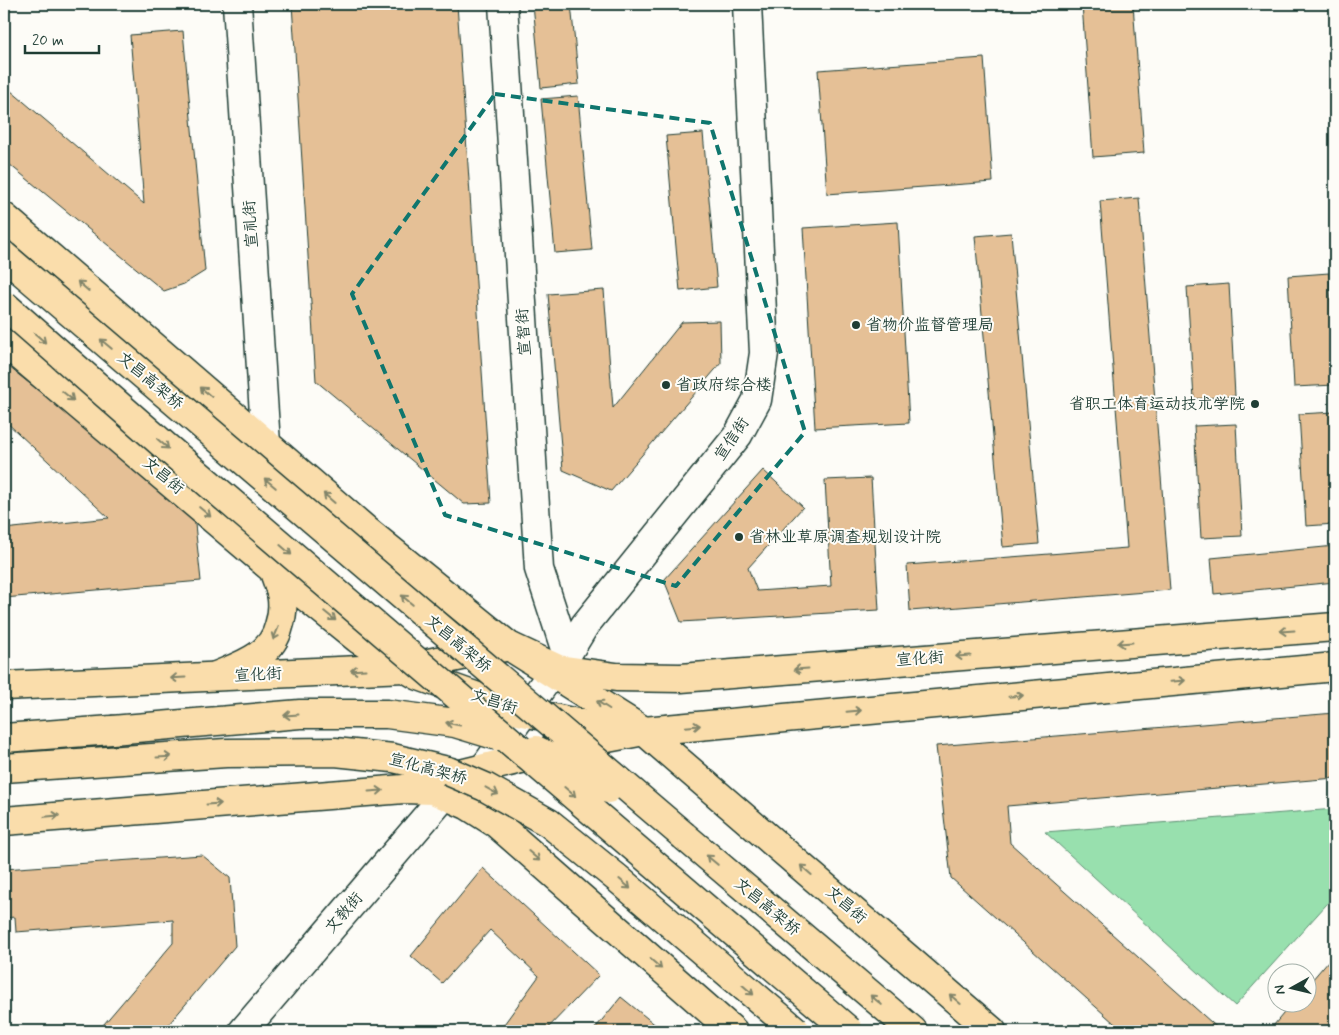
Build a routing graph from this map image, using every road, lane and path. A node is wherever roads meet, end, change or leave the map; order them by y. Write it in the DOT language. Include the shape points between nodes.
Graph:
graph roads {
  1 [pos="237,4"];
  2 [pos="503,4"];
  3 [pos="746,4"];
  4 [pos="4,217"];
  5 [pos="4,256"];
  6 [pos="4,306"];
  7 [pos="4,342"];
  8 [pos="266,444"];
  9 [pos="273,569"];
  10 [pos="1335,627"];
  11 [pos="509,646"];
  12 [pos="559,666"];
  13 [pos="1335,667"];
  14 [pos="405,668"];
  15 [pos="214,677"];
  16 [pos="4,686"];
  17 [pos="524,712"];
  18 [pos="4,724"];
  19 [pos="112,730"];
  20 [pos="644,731"];
  21 [pos="4,738"];
  22 [pos="115,760"];
  23 [pos="4,768"];
  24 [pos="484,768"];
  25 [pos="4,783"];
  26 [pos="404,789"];
  27 [pos="445,795"];
  28 [pos="4,821"];
  29 [pos="684,836"];
  30 [pos="243,1031"];
  31 [pos="733,1031"];
  32 [pos="796,1031"];
  33 [pos="849,1031"];
  34 [pos="913,1031"];
  35 [pos="992,1031"];
  1 -- 8 [label="street, 宣礼街"];
  2 -- 12 [label="street, 宣智街" via="539,569"];
  3 -- 12 [label="street, 宣信街" via="764,353 757,400 738,435 585,625"];
  8 -- 4 [label="main road, one-way"];
  29 -- 5 [label="main road, 文昌高架桥, one-way, bridge"];
  6 -- 33 [label="main road, one-way, bridge"];
  7 -- 9 [label="main road, 文昌街, one-way"];
  11 -- 8 [label="main road, one-way"];
  9 -- 14 [label="main road, 文昌街, one-way" via="358,638"];
  9 -- 15 [label="main road, one-way" via="282,598 282,617 277,635 265,651 250,662"];
  10 -- 12 [label="main road, 宣化街, one-way" via="681,678 616,677"];
  11 -- 12 [label="main road"];
  11 -- 14 [label="main road, 宣化街"];
  12 -- 17 [label="street, 宣信街"];
  20 -- 12 [label="main road, one-way"];
  20 -- 13 [label="main road, one-way"];
  14 -- 15 [label="main road, 宣化街, one-way"];
  14 -- 17 [label="main road, 文昌街" via="419,676"];
  15 -- 16 [label="main road, 宣化街, one-way"];
  17 -- 20 [label="main road, 文昌街" via="606,729"];
  17 -- 24 [label="street, 宣信街"];
  18 -- 19 [label="main road"];
  19 -- 21 [label="main road"];
  29 -- 19 [label="main road, one-way, bridge" via="577,770 531,747 455,723 387,714 300,714"];
  20 -- 24 [label="main road"];
  35 -- 20 [label="main road, 文昌街, one-way"];
  22 -- 23 [label="main road, 宣化高架桥"];
  22 -- 25 [label="main road"];
  22 -- 32 [label="main road, 宣化高架桥, one-way, bridge" via="226,753 335,752 393,758 448,771 485,787 549,823"];
  24 -- 26 [label="main road"];
  26 -- 27 [label="main road" via="433,790"];
  28 -- 26 [label="main road, one-way"];
  27 -- 30 [label="street, 文教街"];
  27 -- 31 [label="main road, one-way" via="497,824"];
  34 -- 29 [label="main road, 文昌高架桥, one-way"];
}
